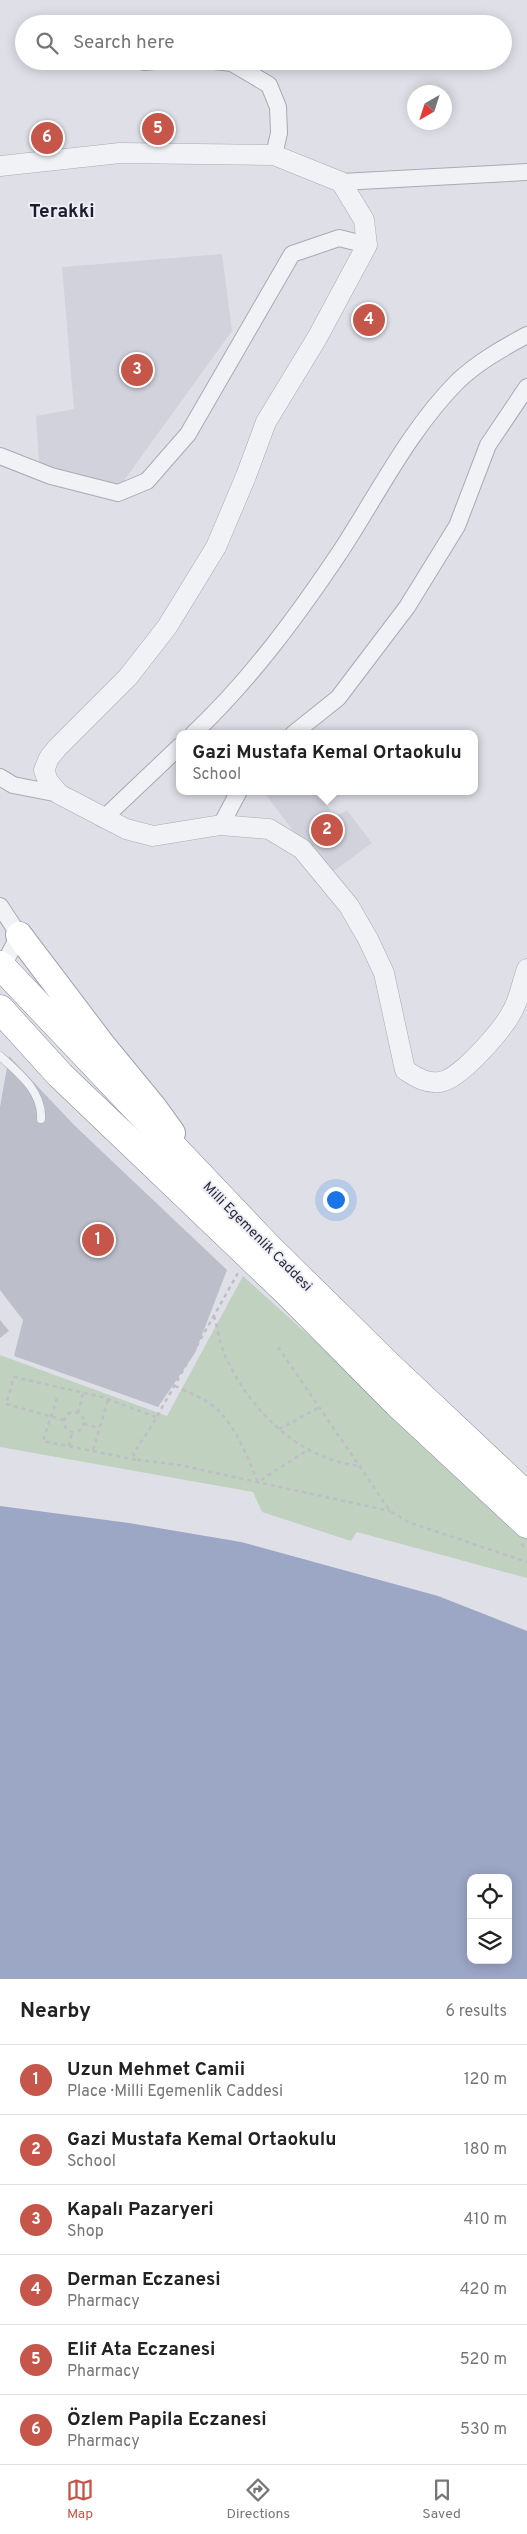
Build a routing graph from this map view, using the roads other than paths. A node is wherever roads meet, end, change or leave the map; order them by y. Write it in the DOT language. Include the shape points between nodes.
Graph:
graph roads {
  1 [pos="243,70"];
  2 [pos="274,155"];
  3 [pos="0,166"];
  4 [pos="527,172"];
  5 [pos="341,182"];
  6 [pos="367,245"];
  7 [pos="527,335"];
  8 [pos="527,387"];
  9 [pos="0,456"];
  10 [pos="197,730"];
  11 [pos="298,730"];
  12 [pos="176,750"];
  13 [pos="0,777"];
  14 [pos="59,794"];
  15 [pos="237,795"];
  16 [pos="103,818"];
  17 [pos="221,824"];
  18 [pos="0,906"];
  19 [pos="21,939"];
  20 [pos="1,968"];
  21 [pos="527,969"];
  22 [pos="22,990"];
  23 [pos="0,1013"];
  24 [pos="0,1056"];
  25 [pos="41,1118"];
  26 [pos="222,1200"];
  27 [pos="521,1509"];
  28 [pos="527,1530"];
  1 -- 2 [label="street" via="269,86 278,107"];
  2 -- 3 [label="street" via="120,153"];
  2 -- 5 [label="street"];
  4 -- 5 [label="street"];
  5 -- 6 [label="street" via="364,220"];
  6 -- 9 [label="street" via="339,238 292,254 188,434 148,481 118,493 51,476"];
  6 -- 14 [label="street" via="317,338 266,422 211,555 166,627 128,677 85,717 49,758 44,770 48,782"];
  7 -- 10 [label="street" via="489,357 459,380 427,416 342,549 286,629 224,704"];
  8 -- 11 [label="street" via="488,445 457,526 407,607 338,698"];
  12 -- 16 [label="street"];
  13 -- 14 [label="street" via="13,785"];
  14 -- 16 [label="street"];
  15 -- 17 [label="street"];
  16 -- 17 [label="street" via="126,829 153,836"];
  17 -- 21 [label="street" via="268,829 302,849 336,888 368,939 384,973 405,1070 419,1080 441,1082 462,1070 485,1047 514,1010"];
  18 -- 19 [label="street"];
  19 -- 20 [label="street"];
  19 -- 22 [label="main road" via="32,970"];
  19 -- 26 [label="main road"];
  20 -- 22 [label="highway, Milli Egemenlik Caddesi"];
  22 -- 23 [label="highway"];
  22 -- 26 [label="highway, Milli Egemenlik Caddesi"];
  23 -- 27 [label="highway, Milli Egemenlik Caddesi" via="397,1403"];
  24 -- 25 [label="lane" via="36,1095"];
  26 -- 27 [label="highway, Milli Egemenlik Caddesi" via="389,1366"];
  27 -- 28 [label="highway"];
}
